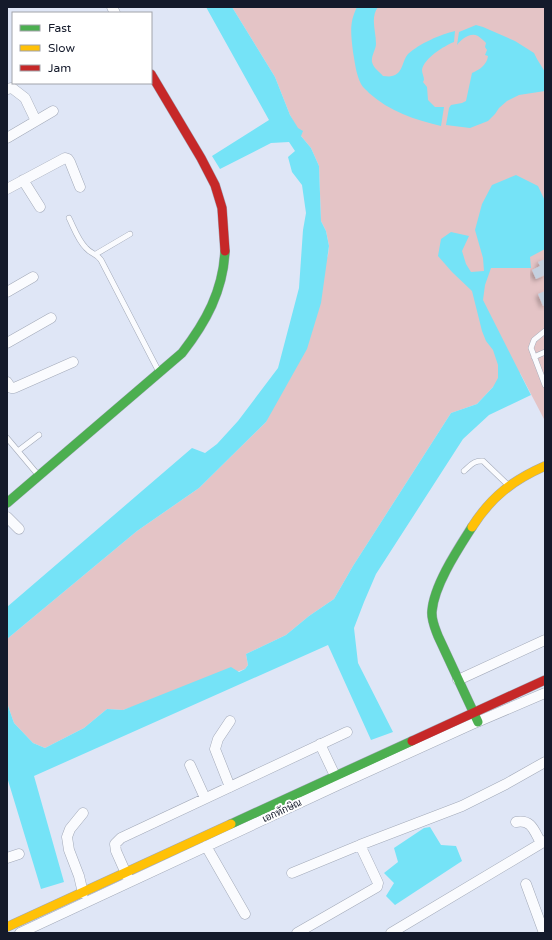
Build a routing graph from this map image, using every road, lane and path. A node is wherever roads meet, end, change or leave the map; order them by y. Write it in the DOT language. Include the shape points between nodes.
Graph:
graph roads {
  1 [pos="152,76"];
  2 [pos="7,89"];
  3 [pos="53,111"];
  4 [pos="36,121"];
  5 [pos="7,138"];
  6 [pos="24,180"];
  7 [pos="80,187"];
  8 [pos="7,190"];
  9 [pos="40,208"];
  10 [pos="68,218"];
  11 [pos="130,234"];
  12 [pos="96,254"];
  13 [pos="33,277"];
  14 [pos="7,292"];
  15 [pos="51,318"];
  16 [pos="545,331"];
  17 [pos="7,343"];
  18 [pos="545,352"];
  19 [pos="534,357"];
  20 [pos="73,362"];
  21 [pos="159,372"];
  22 [pos="544,379"];
  23 [pos="7,382"];
  24 [pos="545,385"];
  25 [pos="39,434"];
  26 [pos="7,438"];
  27 [pos="18,451"];
  28 [pos="545,466"];
  29 [pos="464,471"];
  30 [pos="40,476"];
  31 [pos="509,486"];
  32 [pos="7,503"];
  33 [pos="7,517"];
  34 [pos="19,529"];
  35 [pos="545,640"];
  36 [pos="458,680"];
  37 [pos="545,680"];
  38 [pos="544,697"];
  39 [pos="475,717"];
  40 [pos="230,721"];
  41 [pos="347,732"];
  42 [pos="320,744"];
  43 [pos="545,762"];
  44 [pos="190,765"];
  45 [pos="337,780"];
  46 [pos="230,786"];
  47 [pos="205,798"];
  48 [pos="83,813"];
  49 [pos="516,822"];
  50 [pos="543,842"];
  51 [pos="360,845"];
  52 [pos="206,846"];
  53 [pos="19,854"];
  54 [pos="7,858"];
  55 [pos="292,873"];
  56 [pos="127,878"];
  57 [pos="526,884"];
  58 [pos="83,892"];
  59 [pos="245,914"];
  60 [pos="7,927"];
  61 [pos="20,933"];
  62 [pos="297,933"];
  63 [pos="391,933"];
  64 [pos="544,933"];
  1 -- 21 [label="street" via="217,188 222,204 226,251 220,287 208,316 182,353"];
  2 -- 4 [label="street" via="12,88 25,98"];
  3 -- 4 [label="street"];
  4 -- 5 [label="street"];
  6 -- 7 [label="street" via="65,158 70,162"];
  6 -- 8 [label="street"];
  6 -- 9 [label="street"];
  10 -- 12 [label="lane" via="87,250"];
  11 -- 12 [label="lane"];
  12 -- 21 [label="lane"];
  13 -- 14 [label="street"];
  15 -- 17 [label="street"];
  16 -- 19 [label="lane" via="534,340 531,348"];
  18 -- 19 [label="lane"];
  19 -- 22 [label="lane"];
  20 -- 23 [label="street" via="14,388"];
  21 -- 30 [label="street"];
  22 -- 24 [label="lane"];
  25 -- 27 [label="lane"];
  26 -- 27 [label="lane"];
  27 -- 30 [label="lane"];
  28 -- 31 [label="street" via="521,476"];
  29 -- 31 [label="lane" via="473,463 483,461"];
  30 -- 32 [label="street"];
  31 -- 36 [label="street" via="491,501 461,543 434,600 434,626"];
  33 -- 34 [label="street"];
  35 -- 36 [label="street"];
  36 -- 39 [label="street"];
  37 -- 39 [label="street"];
  38 -- 39 [label="street, เอกทักษิณ"];
  39 -- 45 [label="street, เอกทักษิณ"];
  40 -- 46 [label="street" via="218,739 215,749"];
  41 -- 42 [label="street"];
  42 -- 45 [label="street"];
  42 -- 46 [label="street"];
  43 -- 51 [label="street" via="462,806"];
  44 -- 47 [label="street"];
  45 -- 52 [label="street, เอกทักษิณ"];
  45 -- 56 [label="street"];
  46 -- 47 [label="street"];
  47 -- 56 [label="street" via="121,838 115,844"];
  48 -- 58 [label="street" via="67,837"];
  49 -- 50 [label="street" via="529,823"];
  50 -- 63 [label="street"];
  51 -- 55 [label="street"];
  51 -- 62 [label="street" via="378,883 377,887"];
  52 -- 56 [label="street, เอกทักษิณ"];
  52 -- 59 [label="street"];
  53 -- 54 [label="street"];
  56 -- 58 [label="street"];
  56 -- 61 [label="street, เอกทักษิณ"];
  57 -- 64 [label="street"];
  58 -- 60 [label="street"];
}
